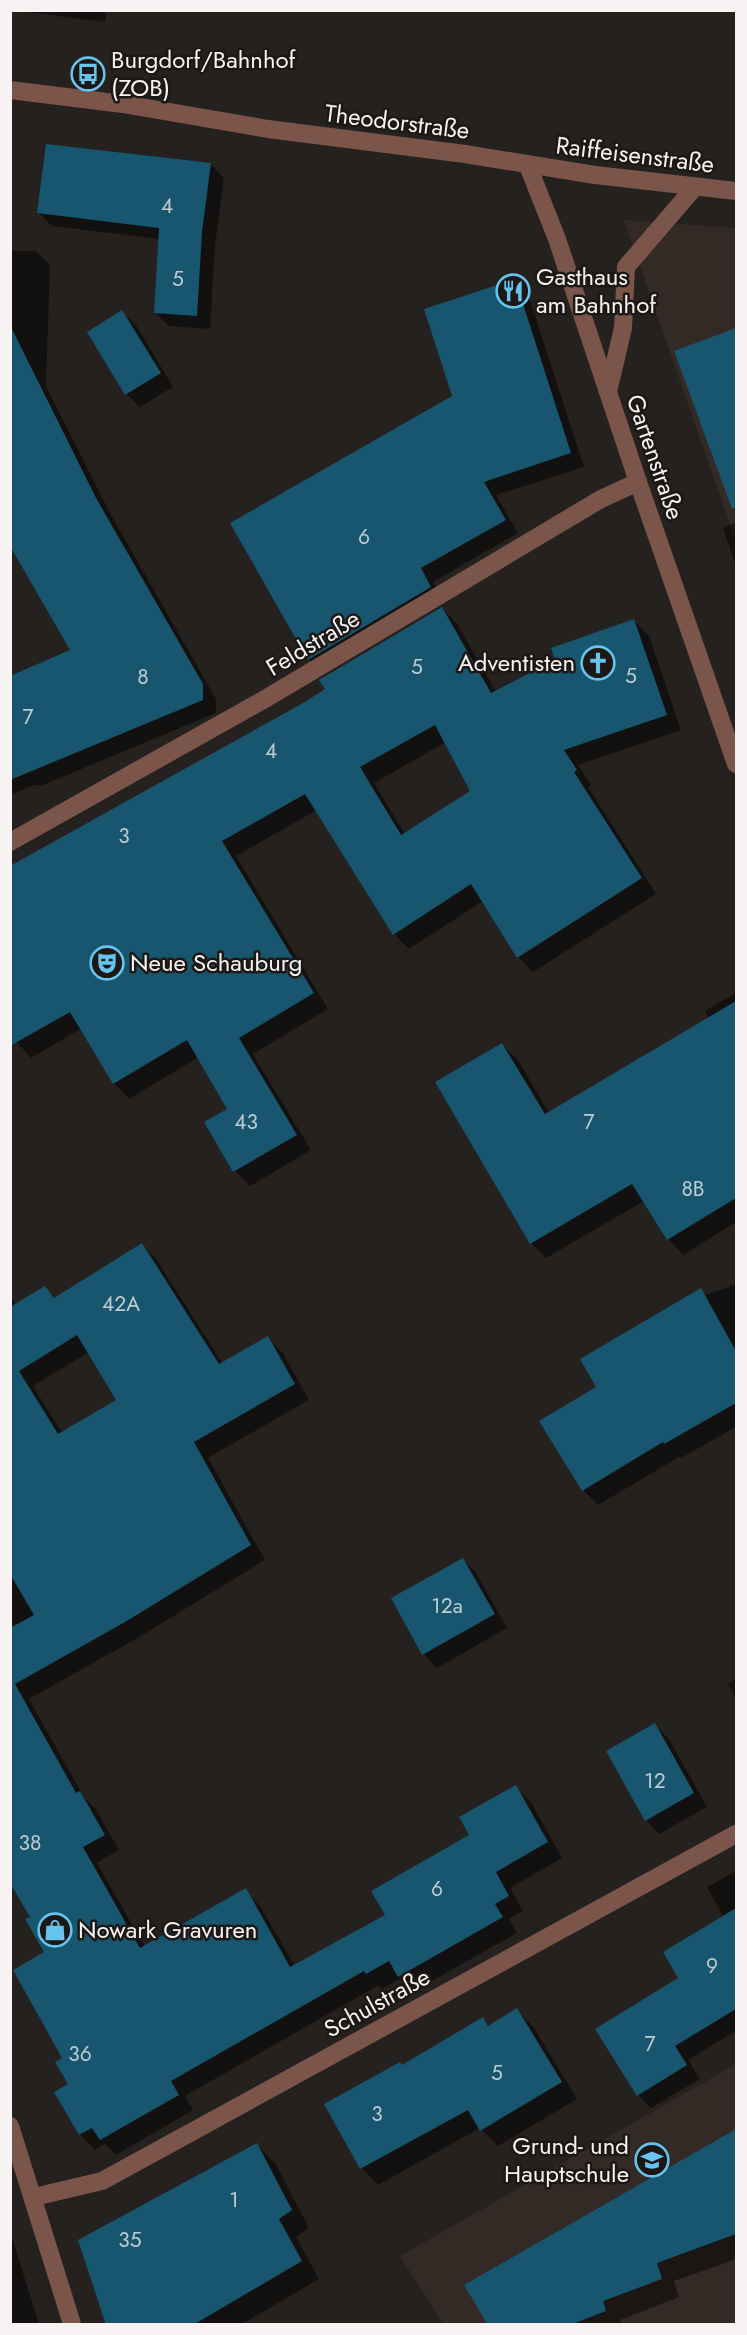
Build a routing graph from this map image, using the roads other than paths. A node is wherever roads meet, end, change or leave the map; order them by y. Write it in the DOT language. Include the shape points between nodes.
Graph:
graph roads {
  1 [pos="10,90"];
  2 [pos="528,166"];
  3 [pos="694,188"];
  4 [pos="736,191"];
  5 [pos="608,392"];
  6 [pos="638,482"];
  7 [pos="736,764"];
  8 [pos="10,842"];
  9 [pos="736,1834"];
  10 [pos="10,2126"];
  11 [pos="34,2197"];
  12 [pos="72,2325"];
  1 -- 2 [label="street, Theodorstraße"];
  2 -- 3 [label="street, Raiffeisenstraße"];
  2 -- 5 [label="street, Gartenstraße"];
  3 -- 4 [label="street, Raiffeisenstraße"];
  3 -- 5 [label="street" via="626,267 623,328"];
  5 -- 6 [label="street, Gartenstraße"];
  6 -- 7 [label="street, Gartenstraße"];
  6 -- 8 [label="street, Feldstraße" via="601,499 265,699"];
  9 -- 11 [label="street, Schulstraße" via="102,2181"];
  10 -- 11 [label="street"];
  11 -- 12 [label="street"];
}
